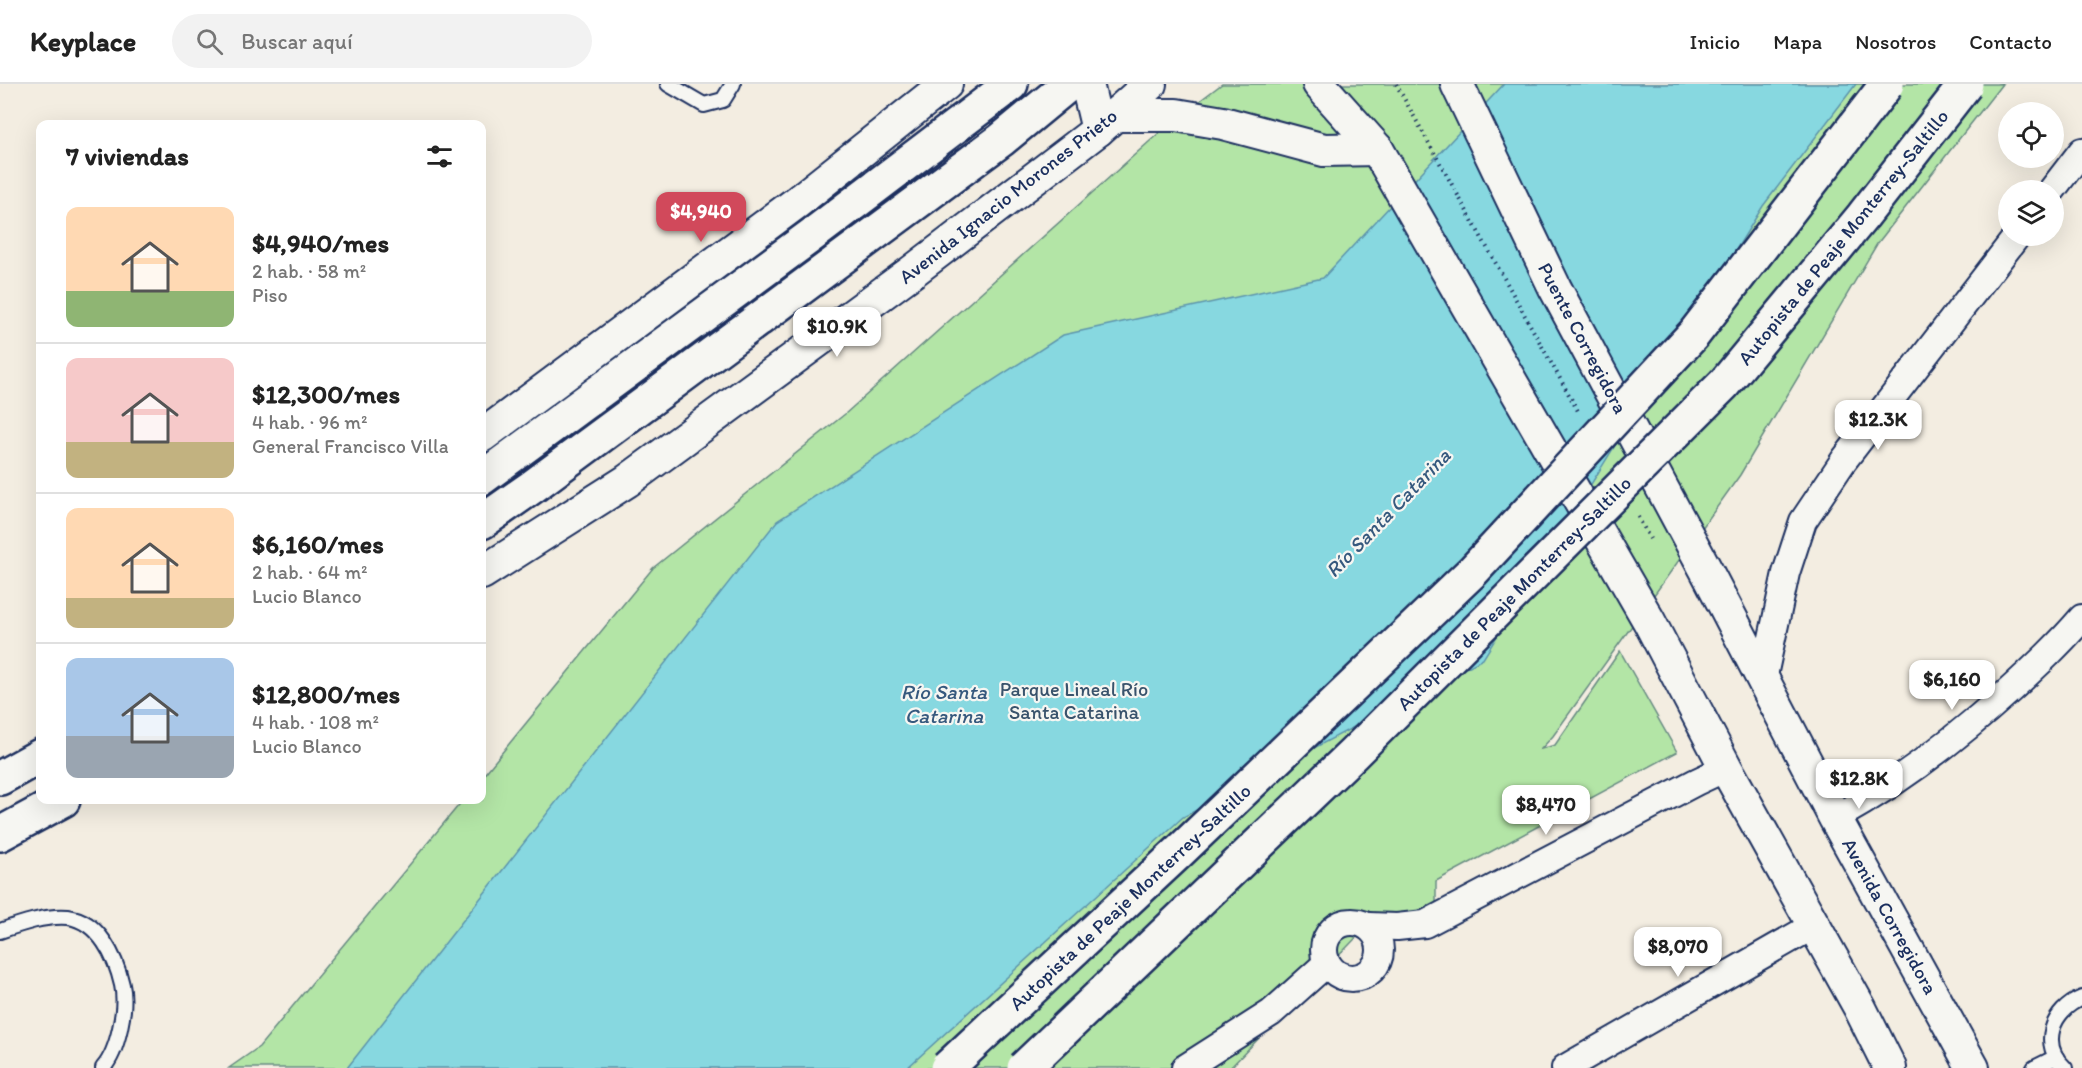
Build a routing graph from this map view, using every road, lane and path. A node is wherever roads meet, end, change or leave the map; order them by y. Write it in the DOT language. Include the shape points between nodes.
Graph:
graph roads {
  1 [pos="668,84"];
  2 [pos="734,84"];
  3 [pos="946,84"];
  4 [pos="1011,84"];
  5 [pos="1070,84"];
  6 [pos="1087,84"];
  7 [pos="1150,84"];
  8 [pos="1318,84"];
  9 [pos="1395,84"];
  10 [pos="1887,84"];
  11 [pos="1966,84"];
  12 [pos="1461,92"];
  13 [pos="1106,122"];
  14 [pos="1377,149"];
  15 [pos="2082,151"];
  16 [pos="2060,180"];
  17 [pos="2009,246"];
  18 [pos="1579,413"];
  19 [pos="486,433"];
  20 [pos="486,475"];
  21 [pos="1637,516"];
  22 [pos="486,519"];
  23 [pos="1654,546"];
  24 [pos="486,570"];
  25 [pos="1707,573"];
  26 [pos="2082,618"];
  27 [pos="1763,680"];
  28 [pos="36,758"];
  29 [pos="1726,768"];
  30 [pos="0,778"];
  31 [pos="56,804"];
  32 [pos="1835,818"];
  33 [pos="0,834"];
  34 [pos="1813,926"];
  35 [pos="1369,927"];
  36 [pos="0,931"];
  37 [pos="1327,963"];
  38 [pos="2082,998"];
  39 [pos="2056,1057"];
  40 [pos="103,1068"];
  41 [pos="947,1068"];
  42 [pos="1024,1068"];
  43 [pos="1185,1068"];
  44 [pos="1565,1068"];
  45 [pos="1890,1068"];
  46 [pos="1973,1068"];
  47 [pos="2034,1068"];
  48 [pos="2066,1068"];
  1 -- 2 [label="lane" via="704,105 723,100"];
  3 -- 19 [label="street" via="786,210"];
  4 -- 20 [label="main road"];
  5 -- 22 [label="main road" via="1001,140"];
  6 -- 13 [label="street"];
  7 -- 13 [label="street, Avenida Ignacio Morones Prieto"];
  8 -- 14 [label="street"];
  9 -- 18 [label="path"];
  10 -- 41 [label="main road, Autopista de Peaje Monterrey-Saltillo, bridge" via="1694,334 1473,571"];
  11 -- 42 [label="main road, Autopista de Peaje Monterrey-Saltillo, bridge" via="1724,384 1353,754"];
  12 -- 25 [label="street, Puente Corregidora, bridge" via="1555,288"];
  13 -- 14 [label="street" via="1176,115 1324,150"];
  13 -- 24 [label="street, Avenida Ignacio Morones Prieto" via="913,271 627,482"];
  14 -- 29 [label="street, bridge" via="1649,621"];
  15 -- 16 [label="street"];
  17 -- 27 [label="street" via="1844,460 1803,521 1786,573"];
  21 -- 23 [label="path"];
  25 -- 27 [label="street, Avenida Corregidora"];
  26 -- 32 [label="street" via="2036,666 1945,746 1865,802"];
  27 -- 32 [label="street, Avenida Corregidora"];
  28 -- 30 [label="main road"];
  29 -- 34 [label="street"];
  29 -- 35 [label="street" via="1425,924"];
  31 -- 33 [label="main road"];
  32 -- 46 [label="street, Avenida Corregidora"];
  34 -- 44 [label="street"];
  34 -- 45 [label="street"];
  35 -- 37 [label="street" via="1358,921 1334,928 1323,950"];
  35 -- 37 [label="street" via="1381,948 1371,971 1346,978"];
  36 -- 40 [label="lane" via="69,917 93,928 111,952 123,987 122,1025 111,1059"];
  37 -- 43 [label="street" via="1270,1013"];
  38 -- 39 [label="lane" via="2062,1010 2055,1020 2051,1032"];
  39 -- 47 [label="lane"];
  39 -- 48 [label="lane"];
}
